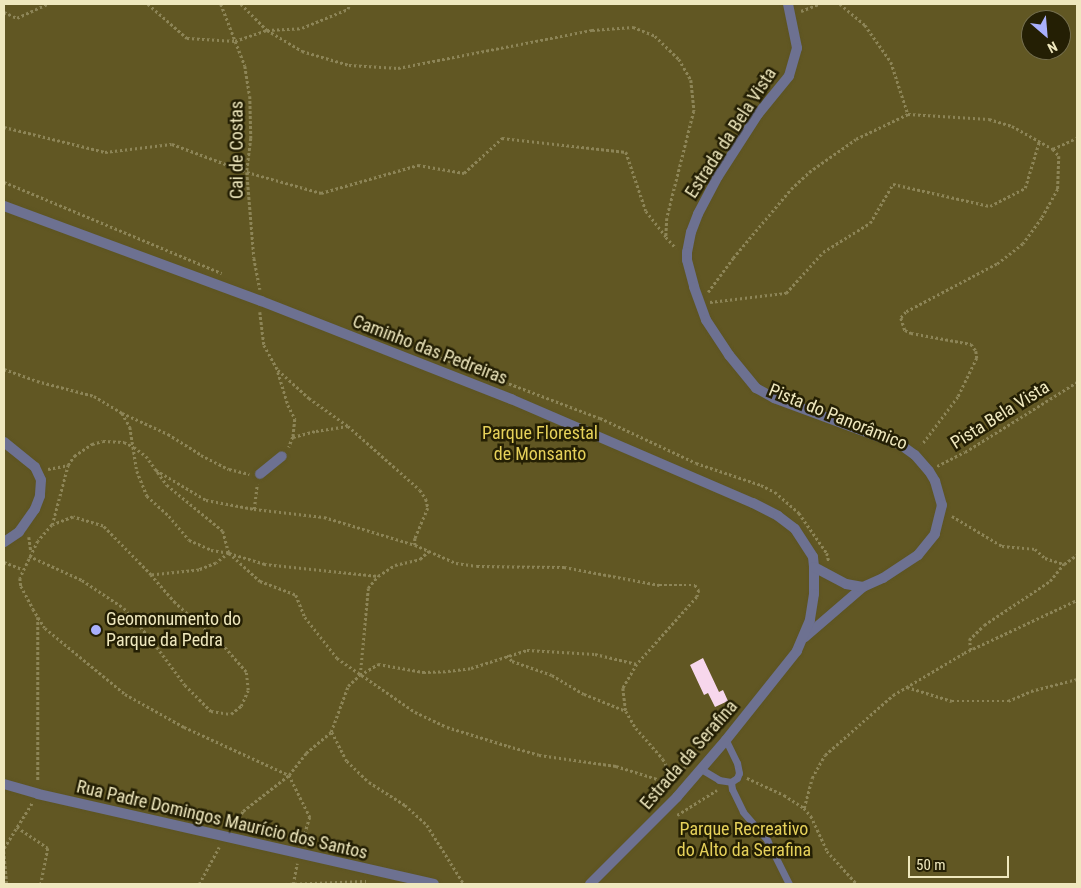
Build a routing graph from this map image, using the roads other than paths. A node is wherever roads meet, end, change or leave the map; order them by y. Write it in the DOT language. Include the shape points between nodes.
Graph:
graph roads {
  1 [pos="789,8"];
  2 [pos="4,206"];
  3 [pos="4,442"];
  4 [pos="282,456"];
  5 [pos="259,475"];
  6 [pos="4,542"];
  7 [pos="814,567"];
  8 [pos="863,587"];
  9 [pos="804,638"];
  10 [pos="726,740"];
  11 [pos="701,769"];
  12 [pos="731,782"];
  13 [pos="4,784"];
  14 [pos="434,884"];
  15 [pos="590,884"];
  16 [pos="789,884"];
  1 -- 8 [label="street, Estrada da Bela Vista" via="797,48 789,76 758,114 718,176 691,232 687,260 706,320 756,388 908,450 923,462 934,480 941,510 935,534 918,555"];
  2 -- 7 [label="street, Caminho das Pedreiras" via="261,301 511,399 753,503 795,529 813,556"];
  3 -- 6 [label="street" via="38,472 41,480 35,509 19,532"];
  4 -- 5 [label="street"];
  7 -- 8 [label="street" via="846,584"];
  7 -- 9 [label="street, Caminho das Pedreiras" via="814,594"];
  8 -- 9 [label="street, Estrada da Bela Vista"];
  9 -- 10 [label="street, Estrada da Serafina" via="789,663"];
  10 -- 11 [label="street, Estrada da Serafina"];
  10 -- 12 [label="lane" via="738,763 739,773"];
  11 -- 12 [label="lane" via="719,780"];
  11 -- 15 [label="street, Estrada da Serafina"];
  12 -- 16 [label="lane" via="743,812 767,840"];
  13 -- 14 [label="street, Rua Padre Domingos Maurício dos Santos"];
}
